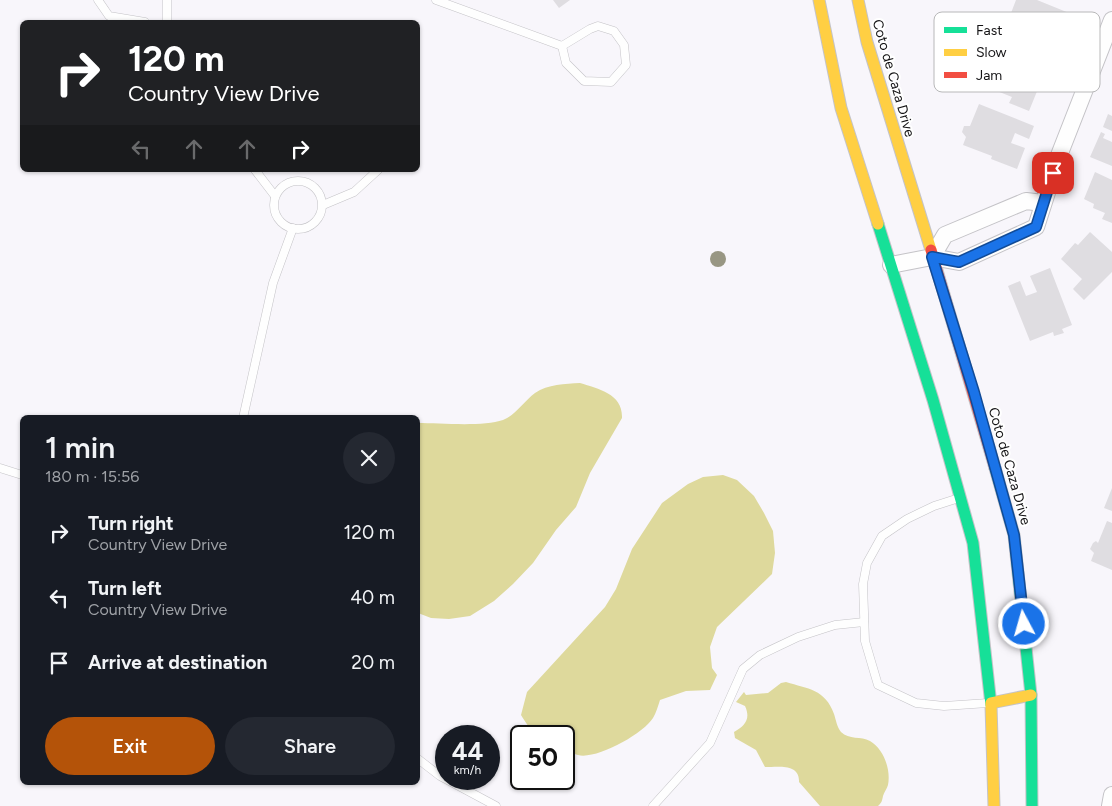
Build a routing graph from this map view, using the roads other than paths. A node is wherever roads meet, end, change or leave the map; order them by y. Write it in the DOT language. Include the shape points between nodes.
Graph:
graph roads {
  1 [pos="98,0"];
  2 [pos="167,0"];
  3 [pos="436,0"];
  4 [pos="819,0"];
  5 [pos="858,0"];
  6 [pos="133,20"];
  7 [pos="167,20"];
  8 [pos="1112,20"];
  9 [pos="562,46"];
  10 [pos="1100,51"];
  11 [pos="1084,92"];
  12 [pos="257,172"];
  13 [pos="376,172"];
  14 [pos="275,196"];
  15 [pos="1043,203"];
  16 [pos="323,205"];
  17 [pos="293,228"];
  18 [pos="932,257"];
  19 [pos="891,265"];
  20 [pos="244,415"];
  21 [pos="0,468"];
  22 [pos="20,474"];
  23 [pos="960,498"];
  24 [pos="864,622"];
  25 [pos="1031,695"];
  26 [pos="990,703"];
  27 [pos="420,761"];
  28 [pos="1112,795"];
  29 [pos="496,806"];
  30 [pos="653,806"];
  31 [pos="994,806"];
  32 [pos="1032,806"];
  33 [pos="1110,806"];
  1 -- 6 [label="lane" via="109,16"];
  2 -- 7 [label="lane"];
  3 -- 9 [label="lane"];
  4 -- 19 [label="main road" via="841,108"];
  5 -- 18 [label="main road, Coto de Caza Drive" via="867,42"];
  8 -- 10 [label="street"];
  9 -- 9 [label="lane" via="566,62 584,81 611,82 626,65 624,45 614,31 598,26"];
  11 -- 15 [label="street"];
  12 -- 14 [label="lane"];
  13 -- 16 [label="lane" via="354,192"];
  14 -- 16 [label="lane" via="288,182 298,180 315,187"];
  14 -- 17 [label="lane" via="275,214 280,222"];
  15 -- 18 [label="street" via="1026,201 945,235"];
  15 -- 18 [label="street" via="1036,227 959,262"];
  16 -- 17 [label="lane" via="316,222 308,228"];
  17 -- 20 [label="lane" via="273,284"];
  18 -- 19 [label="street"];
  18 -- 25 [label="main road, Coto de Caza Drive" via="1014,535"];
  19 -- 23 [label="main road"];
  21 -- 22 [label="lane"];
  23 -- 24 [label="lane" via="907,519 882,536 867,562 863,584"];
  23 -- 26 [label="main road" via="973,542"];
  24 -- 26 [label="lane" via="865,641 878,685 916,703 944,706"];
  24 -- 30 [label="lane" via="835,625 798,637 760,655 742,669 710,743"];
  25 -- 26 [label="main road"];
  25 -- 32 [label="main road, Coto de Caza Drive"];
  26 -- 31 [label="main road"];
  27 -- 29 [label="lane" via="440,776"];
  28 -- 33 [label="street"];
}
